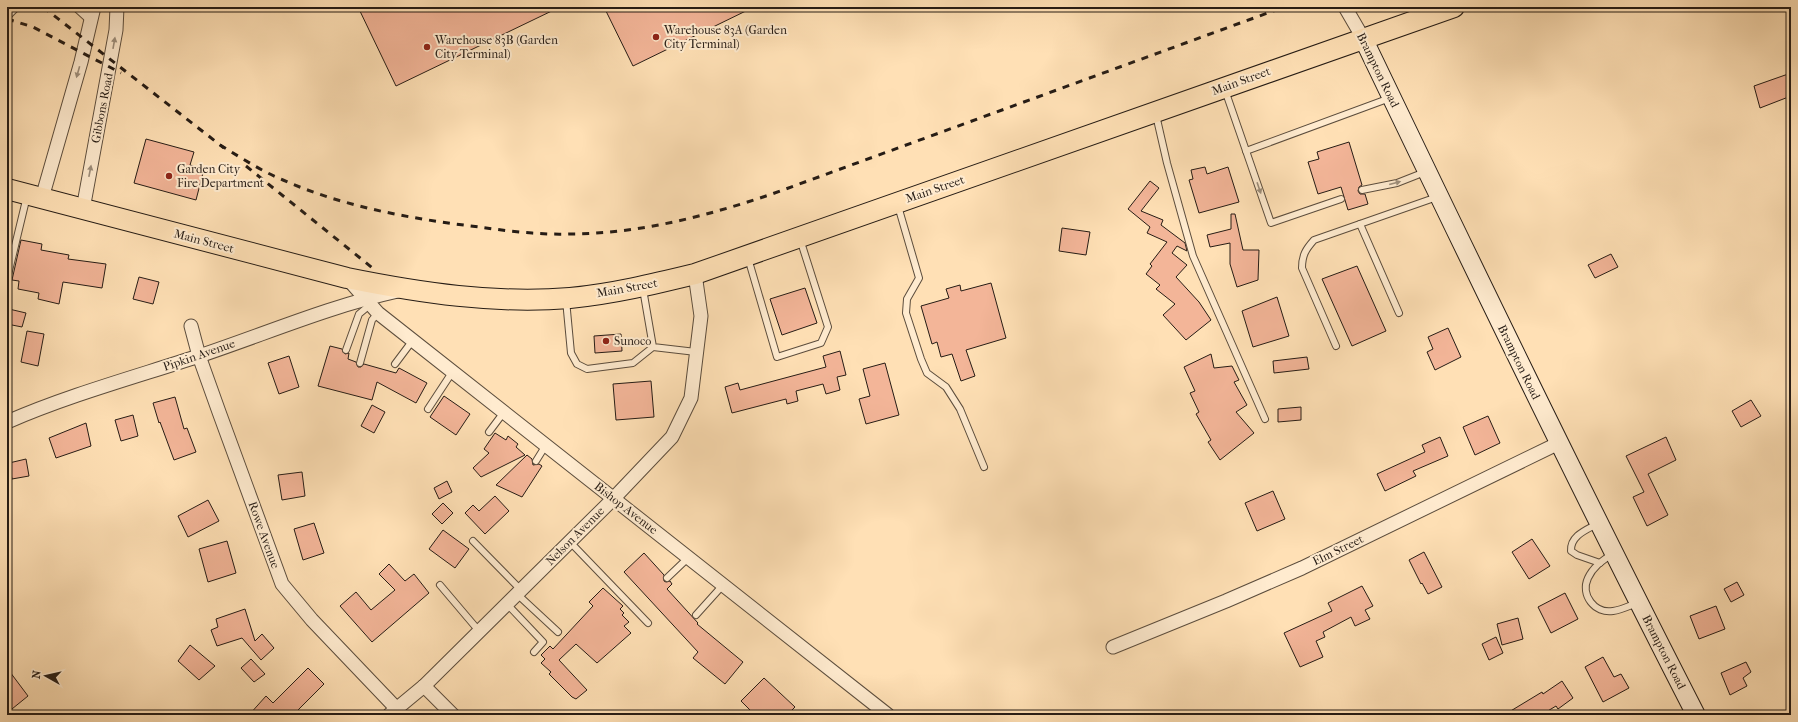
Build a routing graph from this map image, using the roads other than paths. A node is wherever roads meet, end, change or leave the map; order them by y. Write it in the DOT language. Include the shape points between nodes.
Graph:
graph roads {
  1 [pos="12,7"];
  2 [pos="80,7"];
  3 [pos="117,7"];
  4 [pos="1345,7"];
  5 [pos="1454,7"];
  6 [pos="7,12"];
  7 [pos="93,12"];
  8 [pos="1363,38"];
  9 [pos="1224,87"];
  10 [pos="1391,98"];
  11 [pos="1155,111"];
  12 [pos="1246,151"];
  13 [pos="1427,171"];
  14 [pos="7,189"];
  15 [pos="1362,190"];
  16 [pos="34,196"];
  17 [pos="1439,197"];
  18 [pos="1341,199"];
  19 [pos="896,203"];
  20 [pos="83,209"];
  21 [pos="1360,224"];
  22 [pos="800,237"];
  23 [pos="748,256"];
  24 [pos="695,274"];
  25 [pos="347,278"];
  26 [pos="7,279"];
  27 [pos="643,286"];
  28 [pos="402,290"];
  29 [pos="566,298"];
  30 [pos="371,305"];
  31 [pos="1399,313"];
  32 [pos="191,326"];
  33 [pos="413,340"];
  34 [pos="1336,346"];
  35 [pos="652,347"];
  36 [pos="346,350"];
  37 [pos="696,352"];
  38 [pos="199,356"];
  39 [pos="360,363"];
  40 [pos="395,364"];
  41 [pos="453,372"];
  42 [pos="428,409"];
  43 [pos="504,412"];
  44 [pos="1265,419"];
  45 [pos="7,422"];
  46 [pos="490,432"];
  47 [pos="1559,443"];
  48 [pos="546,445"];
  49 [pos="536,461"];
  50 [pos="984,467"];
  51 [pos="614,498"];
  52 [pos="1598,523"];
  53 [pos="473,541"];
  54 [pos="570,542"];
  55 [pos="689,557"];
  56 [pos="1607,558"];
  57 [pos="667,578"];
  58 [pos="440,585"];
  59 [pos="724,585"];
  60 [pos="519,592"];
  61 [pos="1638,602"];
  62 [pos="507,604"];
  63 [pos="696,615"];
  64 [pos="648,623"];
  65 [pos="480,631"];
  66 [pos="558,632"];
  67 [pos="1113,647"];
  68 [pos="534,652"];
  69 [pos="424,686"];
  70 [pos="392,712"];
  71 [pos="453,715"];
  72 [pos="888,715"];
  73 [pos="1696,715"];
  1 -- 6 [label="street"];
  2 -- 7 [label="street"];
  20 -- 3 [label="street, Gibbons Road, one-way" via="116,30"];
  4 -- 8 [label="street, Brampton Road"];
  5 -- 8 [label="main road, Main Street"];
  7 -- 16 [label="street, one-way" via="81,62"];
  8 -- 9 [label="main road, Main Street"];
  8 -- 10 [label="main road, Brampton Road"];
  9 -- 11 [label="main road, Main Street"];
  9 -- 12 [label="lane"];
  10 -- 12 [label="lane"];
  10 -- 13 [label="main road, Brampton Road"];
  11 -- 19 [label="main road, Main Street"];
  11 -- 44 [label="lane" via="1193,256"];
  12 -- 18 [label="lane, one-way" via="1271,223"];
  15 -- 13 [label="lane, one-way" via="1397,183"];
  13 -- 17 [label="main road, Brampton Road"];
  14 -- 16 [label="main road, Main Street"];
  16 -- 20 [label="main road, Main Street"];
  16 -- 26 [label="lane"];
  17 -- 21 [label="lane"];
  17 -- 47 [label="main road, Brampton Road"];
  19 -- 22 [label="main road, Main Street"];
  19 -- 50 [label="lane" via="919,278 907,299 906,313 927,373 946,387 960,408"];
  20 -- 25 [label="main road, Main Street"];
  21 -- 31 [label="lane"];
  21 -- 34 [label="lane" via="1314,240 1305,250 1302,260 1302,268"];
  22 -- 23 [label="main road, Main Street"];
  22 -- 23 [label="lane" via="828,327 821,343 777,357"];
  23 -- 24 [label="main road, Main Street"];
  24 -- 27 [label="main road, Main Street"];
  24 -- 37 [label="street, Nelson Avenue" via="701,316"];
  25 -- 28 [label="main road, Main Street"];
  25 -- 30 [label="street"];
  27 -- 29 [label="main road, Main Street"];
  27 -- 35 [label="lane"];
  28 -- 29 [label="main road, Main Street" via="505,300"];
  28 -- 30 [label="street, Main Street"];
  29 -- 35 [label="lane" via="570,353 577,364 587,369 633,363"];
  30 -- 33 [label="street, Bishop Avenue"];
  30 -- 36 [label="lane" via="359,314"];
  30 -- 38 [label="street, Pipkin Avenue"];
  30 -- 39 [label="lane" via="372,320"];
  32 -- 38 [label="street, Rowe Avenue"];
  33 -- 40 [label="lane"];
  33 -- 41 [label="street, Bishop Avenue"];
  35 -- 37 [label="lane"];
  37 -- 51 [label="street, Nelson Avenue" via="691,398 672,437"];
  38 -- 45 [label="street, Pipkin Avenue"];
  38 -- 70 [label="street, Rowe Avenue" via="282,584"];
  41 -- 42 [label="lane"];
  41 -- 43 [label="street, Bishop Avenue"];
  43 -- 46 [label="lane"];
  43 -- 48 [label="street, Bishop Avenue"];
  47 -- 52 [label="main road, Brampton Road"];
  47 -- 67 [label="street, Elm Street" via="1302,568"];
  48 -- 49 [label="lane"];
  48 -- 51 [label="street, Bishop Avenue"];
  51 -- 54 [label="street, Nelson Avenue"];
  51 -- 55 [label="street, Bishop Avenue"];
  52 -- 56 [label="main road, Brampton Road"];
  52 -- 56 [label="lane" via="1574,539 1571,551 1577,556"];
  53 -- 60 [label="lane"];
  54 -- 60 [label="street, Nelson Avenue"];
  54 -- 64 [label="lane"];
  55 -- 57 [label="lane"];
  55 -- 59 [label="street, Bishop Avenue"];
  56 -- 61 [label="main road, Brampton Road"];
  56 -- 61 [label="lane" via="1587,580 1586,594 1593,605 1612,612"];
  58 -- 65 [label="lane"];
  59 -- 63 [label="lane"];
  59 -- 72 [label="street, Bishop Avenue"];
  60 -- 62 [label="street, Nelson Avenue"];
  60 -- 66 [label="lane"];
  61 -- 73 [label="main road, Brampton Road"];
  62 -- 65 [label="street, Nelson Avenue"];
  62 -- 68 [label="lane" via="543,642"];
  65 -- 69 [label="street, Nelson Avenue"];
  69 -- 70 [label="street, Nelson Avenue"];
  69 -- 71 [label="street"];
}
